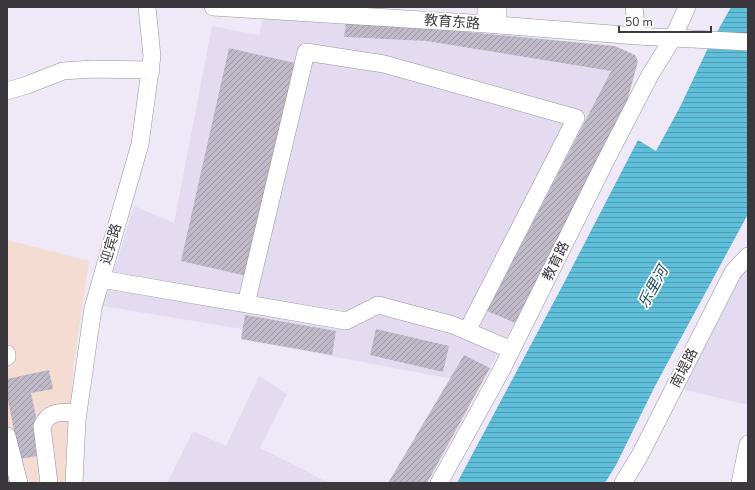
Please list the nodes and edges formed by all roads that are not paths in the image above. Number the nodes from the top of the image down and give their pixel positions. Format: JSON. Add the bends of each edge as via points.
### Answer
{"nodes":[{"id":1,"x":147,"y":7,"type":"edge"},
{"id":2,"x":213,"y":7,"type":"edge"},
{"id":3,"x":498,"y":7,"type":"edge"},
{"id":4,"x":634,"y":7,"type":"edge"},
{"id":5,"x":687,"y":7,"type":"edge"},
{"id":6,"x":490,"y":18,"type":"edge"},
{"id":7,"x":637,"y":36,"type":"junction"},
{"id":8,"x":673,"y":38,"type":"junction"},
{"id":9,"x":748,"y":42,"type":"edge"},
{"id":10,"x":151,"y":70,"type":"junction"},
{"id":11,"x":7,"y":91,"type":"edge"},
{"id":12,"x":748,"y":256,"type":"edge"},
{"id":13,"x":101,"y":279,"type":"junction"},
{"id":14,"x":246,"y":304,"type":"junction"},
{"id":15,"x":467,"y":331,"type":"junction"},
{"id":16,"x":512,"y":350,"type":"junction"},
{"id":17,"x":78,"y":412,"type":"junction"},
{"id":18,"x":7,"y":436,"type":"edge"},
{"id":19,"x":748,"y":444,"type":"edge"},
{"id":20,"x":19,"y":483,"type":"edge"},
{"id":21,"x":49,"y":483,"type":"edge"},
{"id":22,"x":74,"y":483,"type":"edge"},
{"id":23,"x":439,"y":483,"type":"edge"},
{"id":24,"x":623,"y":483,"type":"edge"},
{"id":25,"x":740,"y":483,"type":"edge"}],
"edges":[{"from":1,"to":10,"type":"street","name":"迎宾路"},
{"from":2,"to":6,"type":"street","name":"教育东路"},
{"from":3,"to":6,"type":"street"},
{"from":4,"to":7,"type":"street"},
{"from":5,"to":8,"type":"street","name":"教育路"},
{"from":6,"to":7,"type":"street","name":"教育东路"},
{"from":7,"to":8,"type":"street","name":"教育东路"},
{"from":8,"to":9,"type":"street","name":"教育东路"},
{"from":8,"to":16,"type":"street","name":"教育路","via":[[646,82]]},
{"from":10,"to":11,"type":"street","via":[[64,71]]},
{"from":10,"to":13,"type":"street","name":"迎宾路","via":[[140,144]]},
{"from":12,"to":24,"type":"street","name":"南堤路","via":[[733,272],[640,455]]},
{"from":13,"to":14,"type":"street"},
{"from":13,"to":17,"type":"street","name":"迎宾路","via":[[93,308]]},
{"from":14,"to":15,"type":"street","via":[[346,321],[378,305]]},
{"from":14,"to":15,"type":"street","via":[[306,52],[384,64],[576,118]]},
{"from":15,"to":16,"type":"street"},
{"from":16,"to":23,"type":"street","name":"教育路"},
{"from":17,"to":21,"type":"street","via":[[54,413],[45,419],[42,426]]},
{"from":17,"to":22,"type":"street","name":"迎宾路"},
{"from":18,"to":20,"type":"street"},
{"from":19,"to":25,"type":"street"}]}
